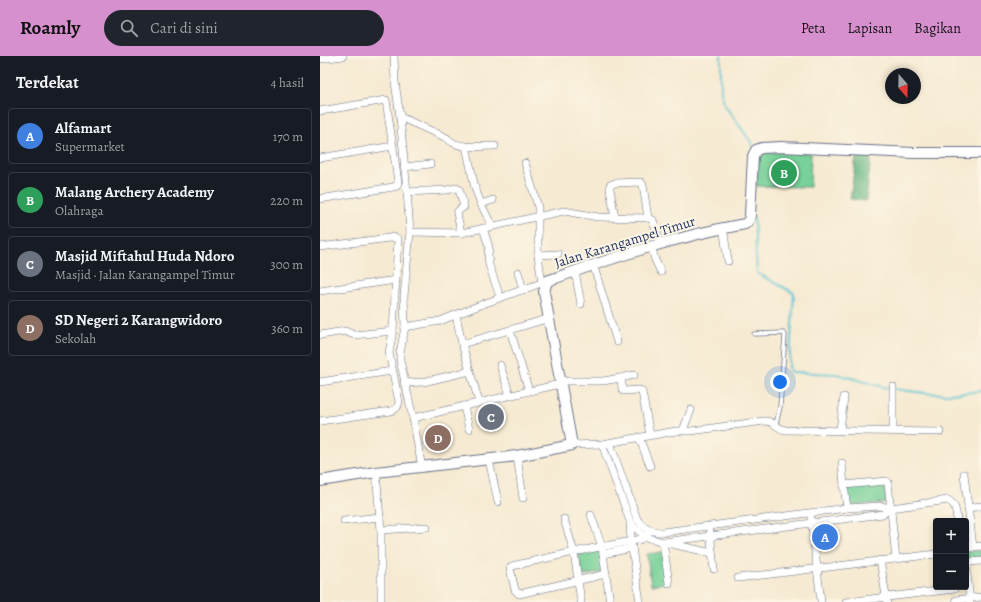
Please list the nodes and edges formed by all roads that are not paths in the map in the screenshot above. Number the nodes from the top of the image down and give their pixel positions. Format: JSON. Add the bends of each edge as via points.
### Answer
{"nodes":[{"id":1,"x":342,"y":56,"type":"edge"},
{"id":2,"x":394,"y":56,"type":"edge"},
{"id":3,"x":320,"y":59,"type":"edge"},
{"id":4,"x":320,"y":111,"type":"edge"},
{"id":5,"x":400,"y":117,"type":"junction"},
{"id":6,"x":393,"y":146,"type":"junction"},
{"id":7,"x":466,"y":146,"type":"junction"},
{"id":8,"x":495,"y":146,"type":"dead end"},
{"id":9,"x":981,"y":154,"type":"edge"},
{"id":10,"x":320,"y":158,"type":"edge"},
{"id":11,"x":525,"y":163,"type":"dead end"},
{"id":12,"x":430,"y":164,"type":"dead end"},
{"id":13,"x":404,"y":167,"type":"junction"},
{"id":14,"x":407,"y":192,"type":"junction"},
{"id":15,"x":320,"y":198,"type":"edge"},
{"id":16,"x":493,"y":200,"type":"dead end"},
{"id":17,"x":481,"y":204,"type":"junction"},
{"id":18,"x":538,"y":218,"type":"junction"},
{"id":19,"x":615,"y":218,"type":"junction"},
{"id":20,"x":648,"y":218,"type":"junction"},
{"id":21,"x":492,"y":226,"type":"junction"},
{"id":22,"x":483,"y":228,"type":"junction"},
{"id":23,"x":723,"y":228,"type":"junction"},
{"id":24,"x":410,"y":232,"type":"junction"},
{"id":25,"x":461,"y":233,"type":"junction"},
{"id":26,"x":655,"y":244,"type":"junction"},
{"id":27,"x":320,"y":247,"type":"edge"},
{"id":28,"x":558,"y":254,"type":"dead end"},
{"id":29,"x":538,"y":255,"type":"junction"},
{"id":30,"x":728,"y":261,"type":"dead end"},
{"id":31,"x":593,"y":264,"type":"junction"},
{"id":32,"x":574,"y":271,"type":"junction"},
{"id":33,"x":518,"y":272,"type":"dead end"},
{"id":34,"x":661,"y":272,"type":"dead end"},
{"id":35,"x":396,"y":280,"type":"junction"},
{"id":36,"x":544,"y":282,"type":"junction"},
{"id":37,"x":523,"y":290,"type":"junction"},
{"id":38,"x":320,"y":291,"type":"edge"},
{"id":39,"x":500,"y":298,"type":"junction"},
{"id":40,"x":581,"y":304,"type":"dead end"},
{"id":41,"x":456,"y":314,"type":"junction"},
{"id":42,"x":550,"y":318,"type":"junction"},
{"id":43,"x":405,"y":327,"type":"junction"},
{"id":44,"x":510,"y":330,"type":"junction"},
{"id":45,"x":393,"y":331,"type":"junction"},
{"id":46,"x":754,"y":334,"type":"dead end"},
{"id":47,"x":320,"y":335,"type":"edge"},
{"id":48,"x":616,"y":342,"type":"dead end"},
{"id":49,"x":462,"y":344,"type":"junction"},
{"id":50,"x":500,"y":365,"type":"dead end"},
{"id":51,"x":392,"y":371,"type":"junction"},
{"id":52,"x":470,"y":371,"type":"junction"},
{"id":53,"x":634,"y":375,"type":"dead end"},
{"id":54,"x":621,"y":378,"type":"junction"},
{"id":55,"x":320,"y":382,"type":"edge"},
{"id":56,"x":560,"y":382,"type":"junction"},
{"id":57,"x":404,"y":383,"type":"junction"},
{"id":58,"x":893,"y":389,"type":"dead end"},
{"id":59,"x":529,"y":391,"type":"junction"},
{"id":60,"x":510,"y":395,"type":"junction"},
{"id":61,"x":844,"y":396,"type":"dead end"},
{"id":62,"x":479,"y":402,"type":"junction"},
{"id":63,"x":464,"y":406,"type":"junction"},
{"id":64,"x":691,"y":410,"type":"dead end"},
{"id":65,"x":413,"y":418,"type":"junction"},
{"id":66,"x":320,"y":421,"type":"edge"},
{"id":67,"x":776,"y":424,"type":"junction"},
{"id":68,"x":469,"y":429,"type":"dead end"},
{"id":69,"x":683,"y":430,"type":"junction"},
{"id":70,"x":840,"y":430,"type":"junction"},
{"id":71,"x":893,"y":431,"type":"junction"},
{"id":72,"x":940,"y":432,"type":"dead end"},
{"id":73,"x":650,"y":435,"type":"junction"},
{"id":74,"x":640,"y":437,"type":"junction"},
{"id":75,"x":606,"y":444,"type":"junction"},
{"id":76,"x":572,"y":445,"type":"junction"},
{"id":77,"x":517,"y":456,"type":"junction"},
{"id":78,"x":489,"y":460,"type":"junction"},
{"id":79,"x":842,"y":463,"type":"dead end"},
{"id":80,"x":650,"y":466,"type":"dead end"},
{"id":81,"x":422,"y":468,"type":"junction"},
{"id":82,"x":376,"y":472,"type":"junction"},
{"id":83,"x":964,"y":474,"type":"dead end"},
{"id":84,"x":320,"y":481,"type":"edge"},
{"id":85,"x":844,"y":485,"type":"junction"},
{"id":86,"x":523,"y":498,"type":"dead end"},
{"id":87,"x":498,"y":502,"type":"dead end"},
{"id":88,"x":981,"y":506,"type":"edge"},
{"id":89,"x":847,"y":508,"type":"junction"},
{"id":90,"x":891,"y":508,"type":"junction"},
{"id":91,"x":968,"y":508,"type":"junction"},
{"id":92,"x":810,"y":512,"type":"junction"},
{"id":93,"x":591,"y":515,"type":"dead end"},
{"id":94,"x":380,"y":517,"type":"junction"},
{"id":95,"x":957,"y":518,"type":"edge"},
{"id":96,"x":968,"y":518,"type":"edge"},
{"id":97,"x":564,"y":519,"type":"dead end"},
{"id":98,"x":344,"y":521,"type":"dead end"},
{"id":99,"x":630,"y":521,"type":"junction"},
{"id":100,"x":812,"y":522,"type":"junction"},
{"id":101,"x":709,"y":525,"type":"junction"},
{"id":102,"x":427,"y":527,"type":"dead end"},
{"id":103,"x":381,"y":530,"type":"junction"},
{"id":104,"x":648,"y":534,"type":"junction"},
{"id":105,"x":710,"y":535,"type":"junction"},
{"id":106,"x":663,"y":542,"type":"junction"},
{"id":107,"x":632,"y":545,"type":"junction"},
{"id":108,"x":981,"y":546,"type":"edge"},
{"id":109,"x":969,"y":548,"type":"edge"},
{"id":110,"x":603,"y":551,"type":"junction"},
{"id":111,"x":574,"y":552,"type":"junction"},
{"id":112,"x":712,"y":553,"type":"junction"},
{"id":113,"x":933,"y":554,"type":"edge"},
{"id":114,"x":896,"y":559,"type":"junction"},
{"id":115,"x":880,"y":560,"type":"junction"},
{"id":116,"x":981,"y":561,"type":"edge"},
{"id":117,"x":818,"y":567,"type":"junction"},
{"id":118,"x":714,"y":569,"type":"dead end"},
{"id":119,"x":606,"y":574,"type":"junction"},
{"id":120,"x":738,"y":578,"type":"dead end"},
{"id":121,"x":578,"y":580,"type":"junction"},
{"id":122,"x":670,"y":583,"type":"dead end"},
{"id":123,"x":943,"y":590,"type":"edge"},
{"id":124,"x":954,"y":590,"type":"edge"},
{"id":125,"x":981,"y":597,"type":"edge"},
{"id":126,"x":895,"y":599,"type":"edge"},
{"id":127,"x":887,"y":600,"type":"edge"},
{"id":128,"x":970,"y":600,"type":"edge"},
{"id":129,"x":956,"y":601,"type":"edge"},
{"id":130,"x":381,"y":602,"type":"edge"},
{"id":131,"x":581,"y":602,"type":"edge"},
{"id":132,"x":610,"y":602,"type":"edge"},
{"id":133,"x":640,"y":602,"type":"edge"},
{"id":134,"x":823,"y":602,"type":"edge"},
{"id":135,"x":846,"y":602,"type":"edge"}],
"edges":[{"from":1,"to":3,"type":"street"},
{"from":2,"to":5,"type":"street"},
{"from":4,"to":6,"type":"street","via":[[387,97]]},
{"from":5,"to":7,"type":"street","via":[[447,138],[450,142]]},
{"from":5,"to":13,"type":"street"},
{"from":6,"to":10,"type":"street"},
{"from":6,"to":15,"type":"street","via":[[397,186]]},
{"from":7,"to":8,"type":"street"},
{"from":7,"to":17,"type":"street"},
{"from":9,"to":23,"type":"street","name":"Jalan Karangampel Timur","via":[[762,148],[756,150],[753,156],[749,220],[745,224]]},
{"from":11,"to":18,"type":"street","via":[[538,207]]},
{"from":12,"to":13,"type":"street"},
{"from":13,"to":14,"type":"street"},
{"from":14,"to":24,"type":"street"},
{"from":14,"to":25,"type":"street","via":[[459,189],[464,204],[457,213]]},
{"from":16,"to":17,"type":"street"},
{"from":17,"to":21,"type":"street"},
{"from":18,"to":19,"type":"street","via":[[564,211]]},
{"from":18,"to":21,"type":"street"},
{"from":18,"to":29,"type":"street"},
{"from":19,"to":20,"type":"street"},
{"from":19,"to":20,"type":"street","via":[[610,185],[641,182],[644,185]]},
{"from":20,"to":26,"type":"street","via":[[654,221]]},
{"from":21,"to":22,"type":"street"},
{"from":22,"to":25,"type":"street"},
{"from":22,"to":39,"type":"street","via":[[489,247],[489,265]]},
{"from":23,"to":26,"type":"street","name":"Jalan Karangampel Timur"},
{"from":23,"to":30,"type":"street"},
{"from":24,"to":25,"type":"street"},
{"from":24,"to":43,"type":"street","via":[[404,296]]},
{"from":26,"to":31,"type":"street","name":"Jalan Karangampel Timur"},
{"from":26,"to":34,"type":"street","via":[[655,260]]},
{"from":27,"to":35,"type":"street","via":[[394,237],[398,239]]},
{"from":28,"to":29,"type":"street"},
{"from":29,"to":36,"type":"street"},
{"from":31,"to":32,"type":"street","name":"Jalan Karangampel Timur"},
{"from":31,"to":48,"type":"street"},
{"from":32,"to":36,"type":"street","name":"Jalan Karangampel Timur"},
{"from":32,"to":40,"type":"street"},
{"from":33,"to":37,"type":"street"},
{"from":35,"to":38,"type":"street"},
{"from":35,"to":45,"type":"street"},
{"from":36,"to":37,"type":"street"},
{"from":36,"to":42,"type":"street","name":"Jalan Karangampel Timur"},
{"from":37,"to":39,"type":"street"},
{"from":39,"to":41,"type":"street"},
{"from":41,"to":43,"type":"street","via":[[434,322]]},
{"from":41,"to":49,"type":"street"},
{"from":42,"to":44,"type":"street"},
{"from":42,"to":56,"type":"street","name":"Jalan Karangampel Timur"},
{"from":43,"to":57,"type":"street","via":[[400,354]]},
{"from":44,"to":49,"type":"street"},
{"from":44,"to":59,"type":"street"},
{"from":45,"to":47,"type":"street","via":[[354,335],[345,331]]},
{"from":45,"to":51,"type":"street","via":[[390,353]]},
{"from":46,"to":67,"type":"lane","via":[[783,333],[785,336],[780,407]]},
{"from":49,"to":52,"type":"street"},
{"from":50,"to":60,"type":"street"},
{"from":51,"to":55,"type":"street"},
{"from":51,"to":66,"type":"street","via":[[399,402],[396,410]]},
{"from":52,"to":57,"type":"street","via":[[423,382]]},
{"from":52,"to":62,"type":"street"},
{"from":53,"to":54,"type":"street"},
{"from":54,"to":56,"type":"street"},
{"from":54,"to":73,"type":"street","via":[[623,391],[642,392]]},
{"from":56,"to":59,"type":"street"},
{"from":56,"to":76,"type":"street","name":"Jalan Karangampel Timur"},
{"from":57,"to":65,"type":"street"},
{"from":58,"to":71,"type":"street"},
{"from":59,"to":60,"type":"street"},
{"from":60,"to":62,"type":"street"},
{"from":61,"to":70,"type":"street"},
{"from":62,"to":63,"type":"street"},
{"from":63,"to":65,"type":"street"},
{"from":63,"to":68,"type":"street"},
{"from":64,"to":69,"type":"street"},
{"from":65,"to":81,"type":"street"},
{"from":67,"to":69,"type":"street","via":[[771,421],[757,421]]},
{"from":67,"to":70,"type":"street","via":[[784,430]]},
{"from":69,"to":73,"type":"street"},
{"from":70,"to":71,"type":"street"},
{"from":71,"to":72,"type":"street"},
{"from":73,"to":74,"type":"street"},
{"from":74,"to":75,"type":"street"},
{"from":74,"to":80,"type":"street"},
{"from":75,"to":76,"type":"street"},
{"from":75,"to":99,"type":"street"},
{"from":75,"to":104,"type":"street","via":[[637,519]]},
{"from":76,"to":77,"type":"street"},
{"from":77,"to":78,"type":"street"},
{"from":77,"to":86,"type":"street"},
{"from":78,"to":81,"type":"street"},
{"from":78,"to":87,"type":"street"},
{"from":79,"to":85,"type":"street"},
{"from":81,"to":82,"type":"street"},
{"from":82,"to":84,"type":"street"},
{"from":82,"to":94,"type":"street"},
{"from":83,"to":91,"type":"street"},
{"from":85,"to":89,"type":"street"},
{"from":85,"to":90,"type":"street","via":[[886,481]]},
{"from":88,"to":91,"type":"street"},
{"from":89,"to":90,"type":"street"},
{"from":89,"to":92,"type":"street"},
{"from":90,"to":95,"type":"street","via":[[948,500],[955,507]]},
{"from":90,"to":100,"type":"street","via":[[884,514]]},
{"from":90,"to":114,"type":"street"},
{"from":91,"to":96,"type":"street"},
{"from":92,"to":100,"type":"street"},
{"from":92,"to":101,"type":"street"},
{"from":93,"to":110,"type":"street"},
{"from":94,"to":98,"type":"street"},
{"from":94,"to":103,"type":"street"},
{"from":97,"to":111,"type":"street"},
{"from":99,"to":104,"type":"street","via":[[638,532]]},
{"from":99,"to":107,"type":"street"},
{"from":100,"to":105,"type":"street"},
{"from":100,"to":117,"type":"street"},
{"from":101,"to":104,"type":"street"},
{"from":101,"to":105,"type":"street"},
{"from":102,"to":103,"type":"street"},
{"from":103,"to":130,"type":"street"},
{"from":104,"to":106,"type":"street"},
{"from":104,"to":107,"type":"street"},
{"from":105,"to":106,"type":"street"},
{"from":105,"to":112,"type":"street"},
{"from":106,"to":112,"type":"street"},
{"from":106,"to":122,"type":"street"},
{"from":107,"to":110,"type":"street"},
{"from":107,"to":133,"type":"street"},
{"from":108,"to":109,"type":"street"},
{"from":110,"to":111,"type":"street"},
{"from":110,"to":119,"type":"street"},
{"from":111,"to":121,"type":"street"},
{"from":111,"to":121,"type":"street","via":[[512,566],[510,570],[515,590],[520,594]]},
{"from":112,"to":118,"type":"street"},
{"from":113,"to":114,"type":"street"},
{"from":114,"to":115,"type":"street"},
{"from":115,"to":117,"type":"street"},
{"from":115,"to":127,"type":"street"},
{"from":116,"to":128,"type":"street","via":[[969,562],[966,566]]},
{"from":117,"to":120,"type":"street"},
{"from":117,"to":134,"type":"street"},
{"from":119,"to":121,"type":"street"},
{"from":119,"to":132,"type":"street"},
{"from":121,"to":131,"type":"street"},
{"from":123,"to":126,"type":"street"},
{"from":124,"to":129,"type":"street"},
{"from":125,"to":128,"type":"street"},
{"from":126,"to":127,"type":"street"},
{"from":127,"to":135,"type":"street"},
{"from":128,"to":129,"type":"street"}]}
